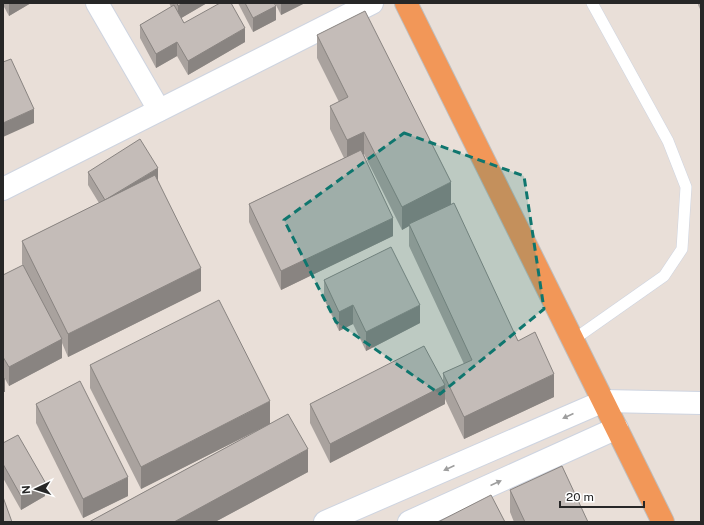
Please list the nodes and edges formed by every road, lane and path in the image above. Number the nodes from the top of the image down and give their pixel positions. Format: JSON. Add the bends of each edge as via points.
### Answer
{"nodes":[{"id":1,"x":96,"y":3,"type":"edge"},
{"id":2,"x":372,"y":3,"type":"edge"},
{"id":3,"x":406,"y":3,"type":"edge"},
{"id":4,"x":592,"y":3,"type":"edge"},
{"id":5,"x":159,"y":110,"type":"junction"},
{"id":6,"x":3,"y":189,"type":"edge"},
{"id":7,"x":573,"y":340,"type":"junction"},
{"id":8,"x":604,"y":400,"type":"junction"},
{"id":9,"x":701,"y":403,"type":"edge"},
{"id":10,"x":616,"y":428,"type":"junction"},
{"id":11,"x":325,"y":522,"type":"edge"},
{"id":12,"x":410,"y":522,"type":"edge"},
{"id":13,"x":663,"y":522,"type":"edge"}],
"edges":[{"from":1,"to":5,"type":"street"},
{"from":2,"to":5,"type":"street"},
{"from":3,"to":7,"type":"highway"},
{"from":4,"to":7,"type":"lane","via":[[668,141],[686,187],[682,249],[664,276]]},
{"from":5,"to":6,"type":"street"},
{"from":7,"to":8,"type":"highway"},
{"from":8,"to":9,"type":"street"},
{"from":8,"to":10,"type":"highway"},
{"from":8,"to":11,"type":"street","one_way":true},
{"from":12,"to":10,"type":"street","one_way":true},
{"from":10,"to":13,"type":"highway"}]}
